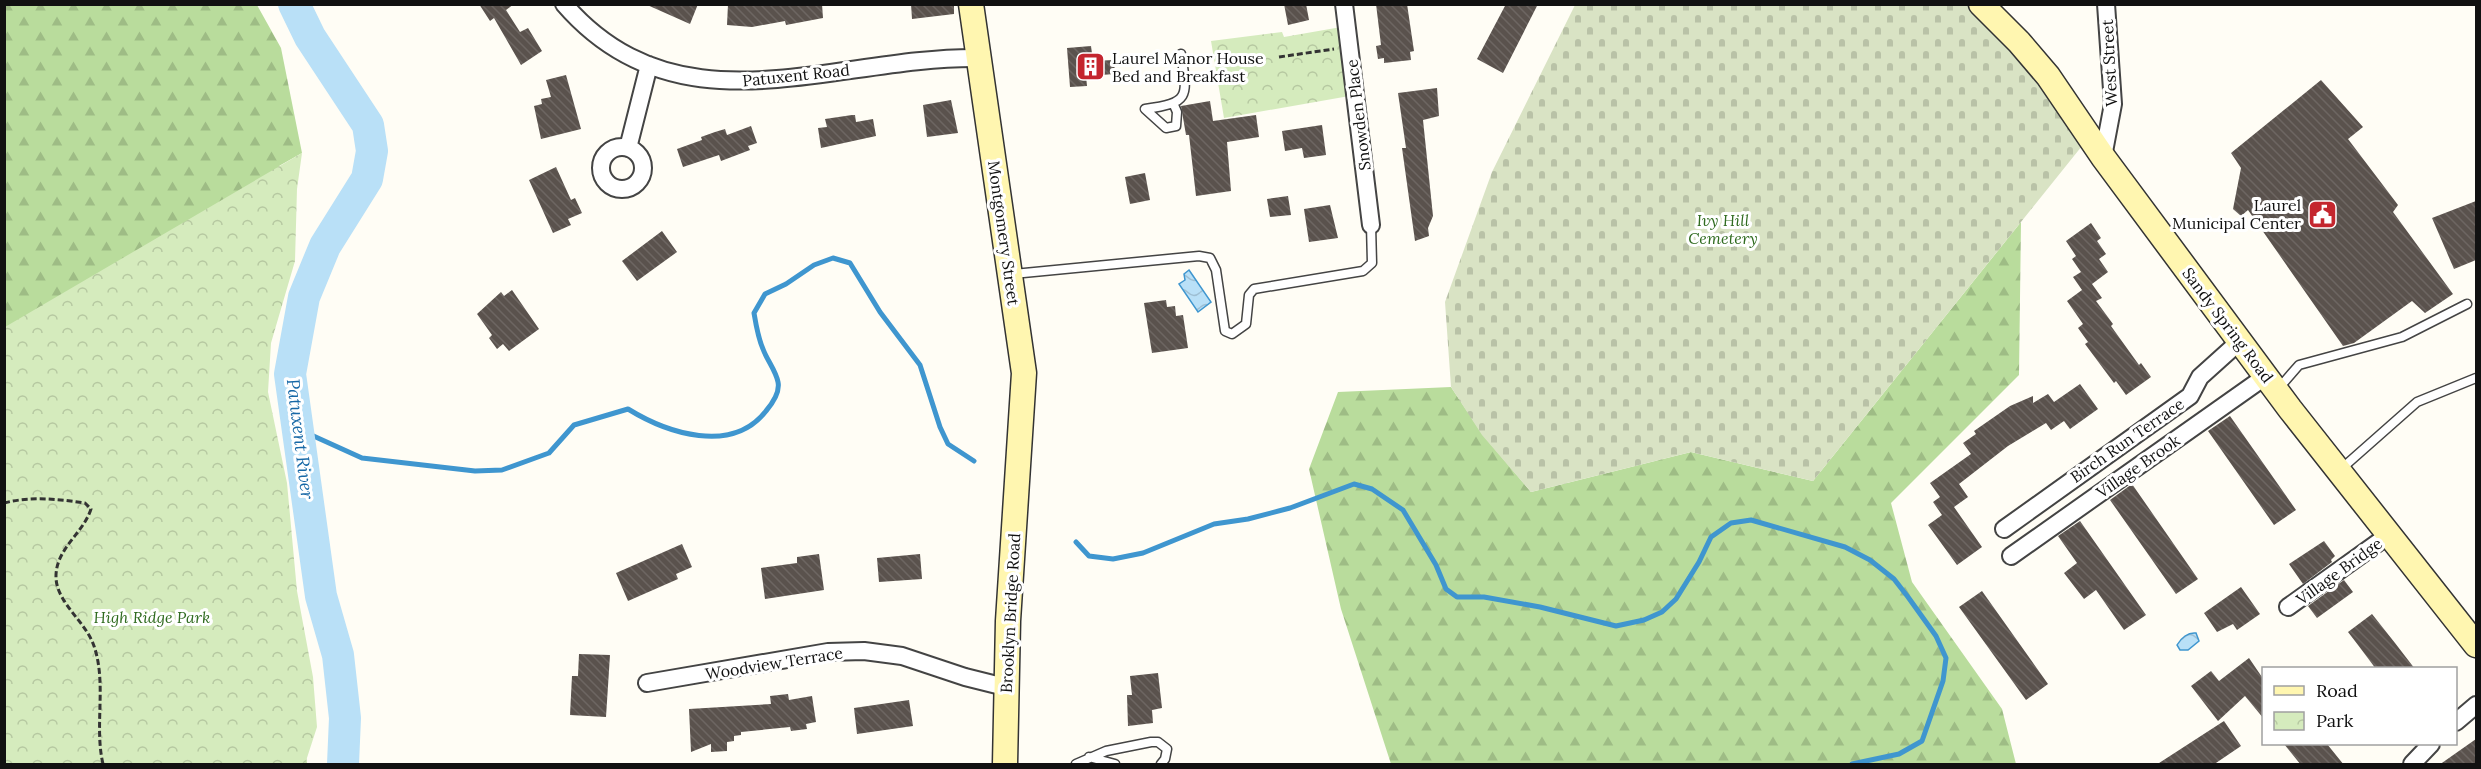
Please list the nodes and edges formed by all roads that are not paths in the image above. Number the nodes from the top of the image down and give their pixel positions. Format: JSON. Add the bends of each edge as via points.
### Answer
{"nodes":[{"id":1,"x":564,"y":4,"type":"edge"},
{"id":2,"x":971,"y":4,"type":"edge"},
{"id":3,"x":1344,"y":4,"type":"edge"},
{"id":4,"x":1982,"y":4,"type":"edge"},
{"id":5,"x":2106,"y":4,"type":"edge"},
{"id":6,"x":1181,"y":54,"type":"dead end"},
{"id":7,"x":979,"y":58,"type":"junction"},
{"id":8,"x":649,"y":65,"type":"junction"},
{"id":9,"x":1174,"y":105,"type":"dead end"},
{"id":10,"x":628,"y":148,"type":"dead end"},
{"id":11,"x":2103,"y":157,"type":"junction"},
{"id":12,"x":1371,"y":225,"type":"joint"},
{"id":13,"x":1010,"y":274,"type":"junction"},
{"id":14,"x":2467,"y":304,"type":"dead end"},
{"id":15,"x":2240,"y":341,"type":"junction"},
{"id":16,"x":2476,"y":378,"type":"edge"},
{"id":17,"x":2271,"y":383,"type":"junction"},
{"id":18,"x":1020,"y":463,"type":"joint"},
{"id":19,"x":2340,"y":470,"type":"junction"},
{"id":20,"x":2004,"y":529,"type":"dead end"},
{"id":21,"x":2390,"y":534,"type":"junction"},
{"id":22,"x":2011,"y":556,"type":"dead end"},
{"id":23,"x":2288,"y":607,"type":"dead end"},
{"id":24,"x":2476,"y":645,"type":"edge"},
{"id":25,"x":647,"y":684,"type":"dead end"},
{"id":26,"x":1005,"y":687,"type":"junction"},
{"id":27,"x":2476,"y":705,"type":"edge"},
{"id":28,"x":2457,"y":721,"type":"edge"},
{"id":29,"x":2430,"y":745,"type":"edge"},
{"id":30,"x":1089,"y":757,"type":"junction"},
{"id":31,"x":1005,"y":765,"type":"edge"},
{"id":32,"x":1076,"y":765,"type":"edge"},
{"id":33,"x":1115,"y":765,"type":"edge"},
{"id":34,"x":1161,"y":765,"type":"edge"},
{"id":35,"x":2412,"y":765,"type":"edge"}],
"edges":[{"from":1,"to":8,"type":"street","name":"Patuxent Road","via":[[608,45]]},
{"from":2,"to":7,"type":"street","name":"Montgomery Street"},
{"from":3,"to":12,"type":"street","name":"Snowden Place"},
{"from":4,"to":11,"type":"street","name":"Sandy Spring Road","via":[[2048,76]]},
{"from":5,"to":11,"type":"street","name":"West Street","via":[[2113,104]]},
{"from":6,"to":9,"type":"lane","via":[[1186,81],[1181,98]]},
{"from":7,"to":8,"type":"street","name":"Patuxent Road","via":[[918,59],[746,82],[684,76]]},
{"from":7,"to":13,"type":"street","name":"Montgomery Street"},
{"from":8,"to":10,"type":"street"},
{"from":11,"to":15,"type":"street","name":"Sandy Spring Road"},
{"from":12,"to":13,"type":"lane","via":[[1372,263],[1363,271],[1254,289],[1249,295],[1246,324],[1232,334],[1226,331],[1216,270],[1210,258]]},
{"from":13,"to":18,"type":"street","name":"Montgomery Street","via":[[1024,373]]},
{"from":14,"to":17,"type":"lane","via":[[2402,337],[2299,365]]},
{"from":15,"to":17,"type":"street","name":"Sandy Spring Road"},
{"from":15,"to":20,"type":"street","name":"Birch Run Terrace","via":[[2200,377],[2190,396]]},
{"from":16,"to":19,"type":"lane","via":[[2417,402]]},
{"from":17,"to":19,"type":"street","name":"Sandy Spring Road"},
{"from":17,"to":22,"type":"street","name":"Village Brook"},
{"from":18,"to":26,"type":"street","name":"Brooklyn Bridge Road"},
{"from":19,"to":21,"type":"street","name":"Sandy Spring Road"},
{"from":21,"to":23,"type":"street","name":"Village Bridge"},
{"from":21,"to":24,"type":"street","name":"Sandy Spring Road"},
{"from":25,"to":26,"type":"street","name":"Woodview Terrace","via":[[828,652],[864,651],[902,656]]},
{"from":26,"to":31,"type":"street","name":"Brooklyn Bridge Road"},
{"from":27,"to":28,"type":"street"},
{"from":29,"to":35,"type":"street"},
{"from":30,"to":32,"type":"lane"},
{"from":30,"to":33,"type":"lane"},
{"from":30,"to":34,"type":"lane","via":[[1158,742],[1167,749]]}]}
